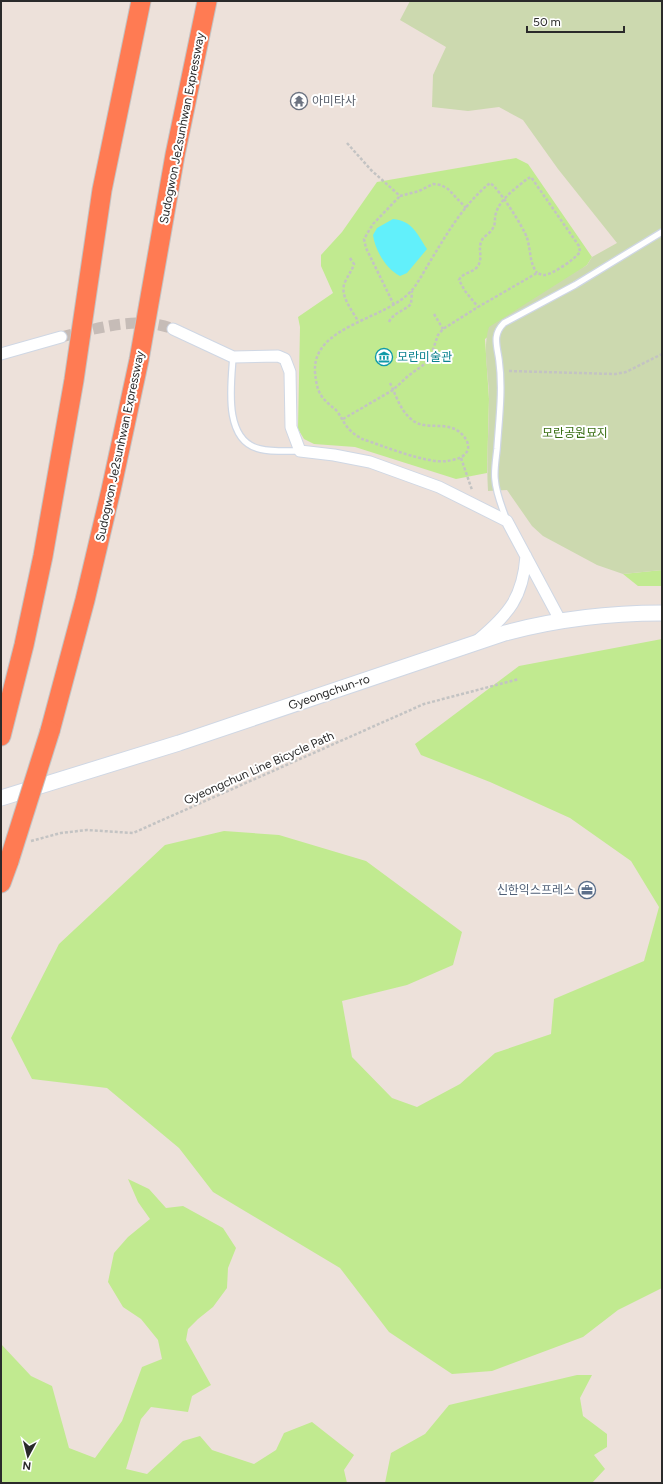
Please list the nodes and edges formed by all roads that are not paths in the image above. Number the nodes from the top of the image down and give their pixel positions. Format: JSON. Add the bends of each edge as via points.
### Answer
{"nodes":[{"id":1,"x":141,"y":1,"type":"edge"},
{"id":2,"x":207,"y":1,"type":"edge"},
{"id":3,"x":662,"y":232,"type":"edge"},
{"id":4,"x":173,"y":329,"type":"tunnel mouth"},
{"id":5,"x":61,"y":337,"type":"tunnel mouth"},
{"id":6,"x":1,"y":354,"type":"edge"},
{"id":7,"x":233,"y":357,"type":"junction"},
{"id":8,"x":300,"y":451,"type":"junction"},
{"id":9,"x":507,"y":521,"type":"junction"},
{"id":10,"x":526,"y":556,"type":"junction"},
{"id":11,"x":662,"y":613,"type":"edge"},
{"id":12,"x":560,"y":620,"type":"junction"},
{"id":13,"x":474,"y":643,"type":"junction"},
{"id":14,"x":1,"y":736,"type":"edge"},
{"id":15,"x":1,"y":798,"type":"edge"},
{"id":16,"x":1,"y":883,"type":"edge"}],
"edges":[{"from":1,"to":14,"type":"highway","via":[[102,190],[74,380],[43,556]]},
{"from":2,"to":16,"type":"highway","name":"Sudogwon Je2sunhwan Expressway","bridge":true,"via":[[175,155],[139,360],[113,482],[50,731]]},
{"from":3,"to":9,"type":"lane","via":[[575,285],[504,323],[495,335],[500,371],[495,477],[499,501]]},
{"from":4,"to":7,"type":"street"},
{"from":5,"to":6,"type":"street"},
{"from":7,"to":8,"type":"lane","via":[[231,404],[239,435],[261,450]]},
{"from":7,"to":8,"type":"street","via":[[278,356],[285,359],[290,372],[291,427]]},
{"from":8,"to":9,"type":"street","via":[[370,462],[420,479]]},
{"from":9,"to":10,"type":"street"},
{"from":10,"to":12,"type":"street"},
{"from":10,"to":13,"type":"street","via":[[523,580],[513,604],[492,628]]},
{"from":11,"to":12,"type":"street","name":"Gyeongchun-ro","via":[[626,613]]},
{"from":12,"to":13,"type":"street","name":"Gyeongchun-ro"},
{"from":13,"to":15,"type":"street","name":"Gyeongchun-ro","via":[[179,743]]}]}
